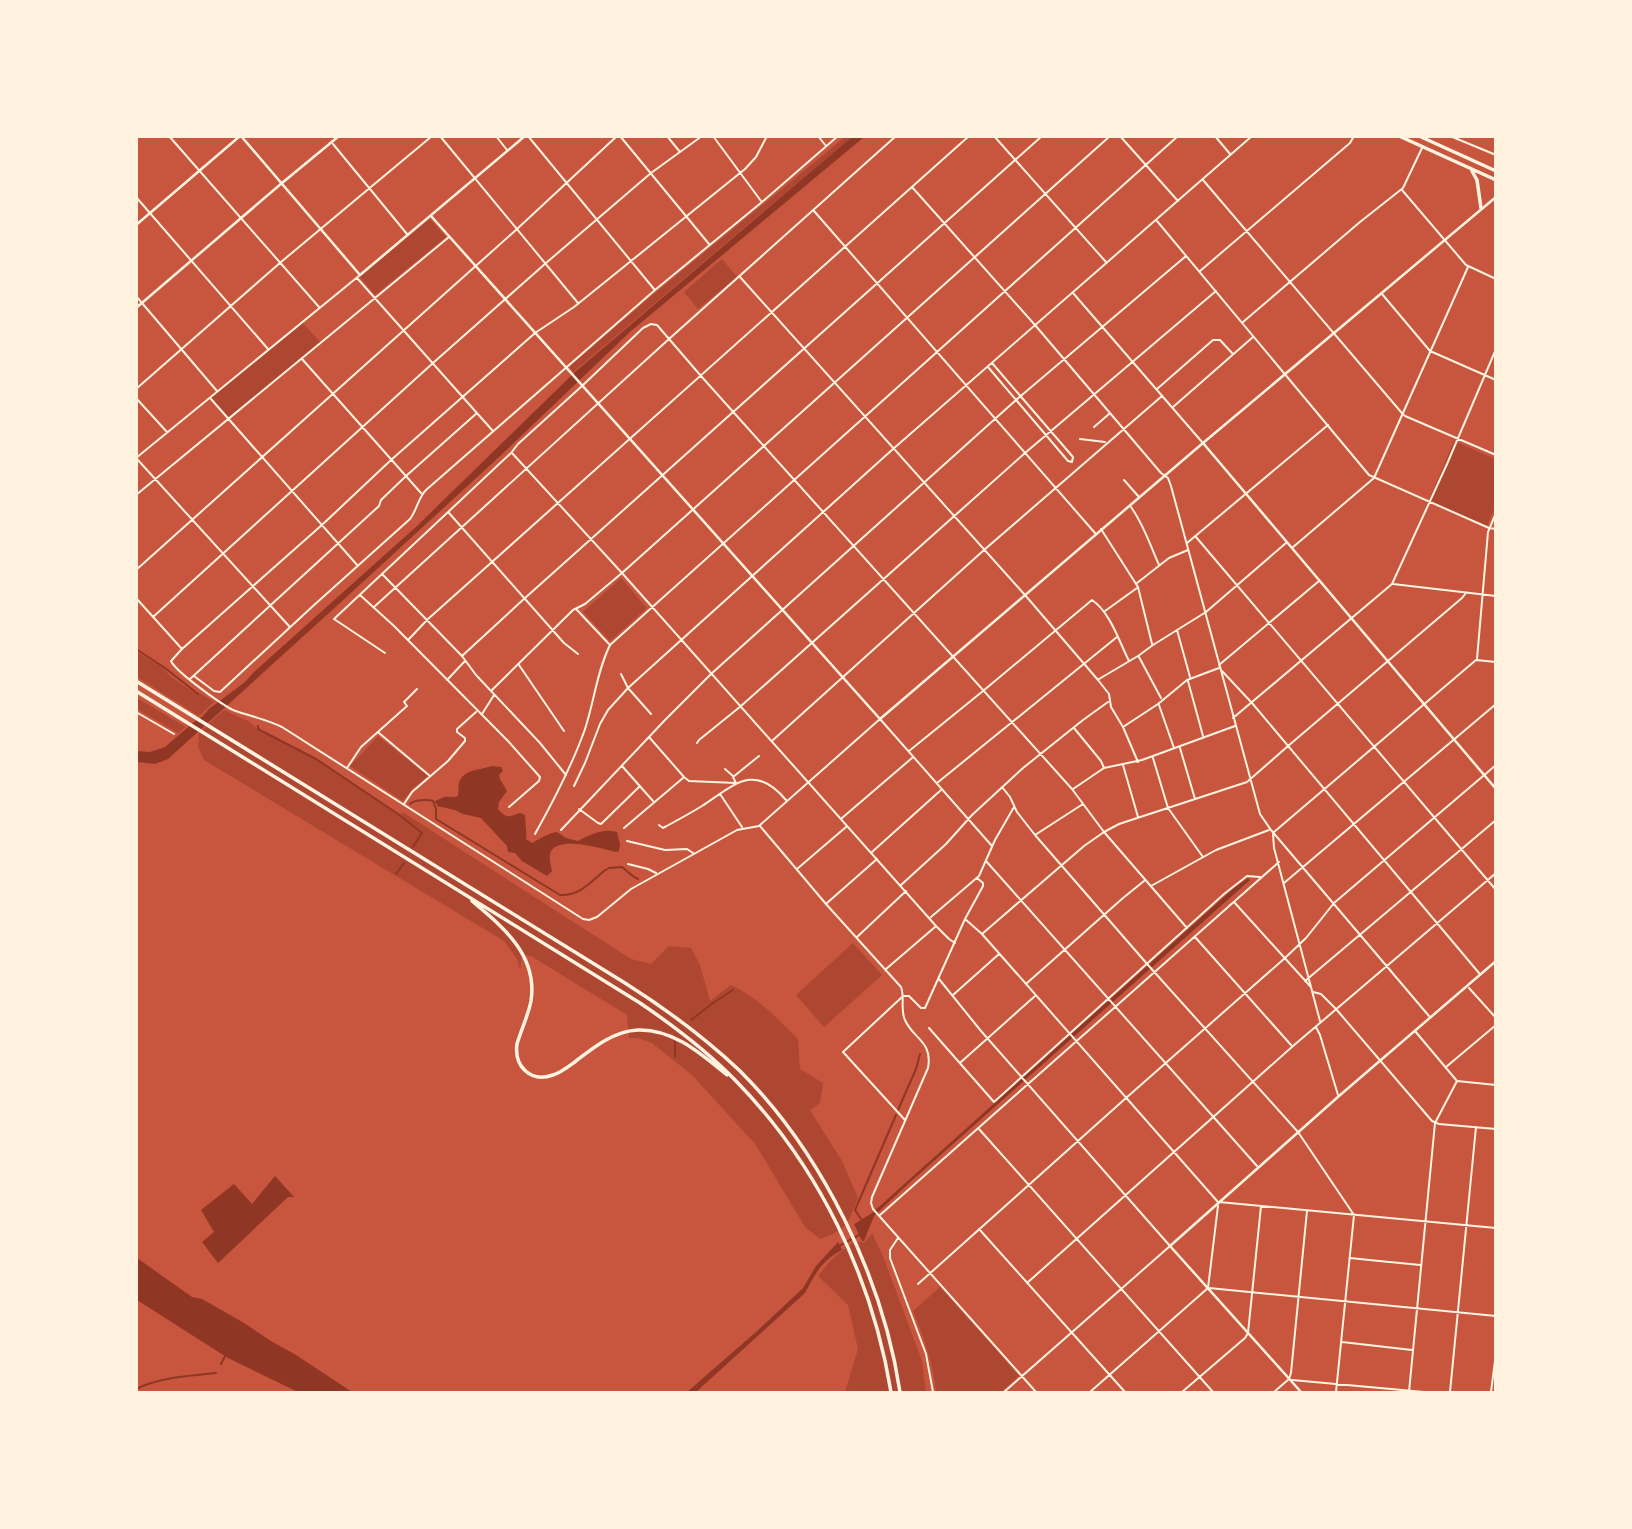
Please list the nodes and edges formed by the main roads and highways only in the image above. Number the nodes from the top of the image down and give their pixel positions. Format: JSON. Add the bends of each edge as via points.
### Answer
{"nodes":[{"id":1,"x":1399,"y":136,"type":"edge"},
{"id":2,"x":1419,"y":136,"type":"edge"},
{"id":3,"x":1429,"y":139,"type":"edge"},
{"id":4,"x":1471,"y":169,"type":"junction"},
{"id":5,"x":1496,"y":171,"type":"edge"},
{"id":6,"x":1496,"y":180,"type":"edge"},
{"id":7,"x":1481,"y":208,"type":"road end"},
{"id":8,"x":136,"y":681,"type":"edge"},
{"id":9,"x":136,"y":691,"type":"edge"},
{"id":10,"x":462,"y":892,"type":"junction"},
{"id":11,"x":744,"y":1090,"type":"junction"},
{"id":12,"x":891,"y":1392,"type":"edge"},
{"id":13,"x":900,"y":1392,"type":"edge"}],
"edges":[{"from":1,"to":4,"type":"main road"},
{"from":2,"to":3,"type":"main road"},
{"from":3,"to":5,"type":"main road"},
{"from":4,"to":6,"type":"main road"},
{"from":4,"to":7,"type":"main road"},
{"from":8,"to":13,"type":"main road","via":[[625,983],[678,1018],[739,1071],[788,1128],[837,1205],[881,1307]]},
{"from":9,"to":10,"type":"main road"},
{"from":10,"to":11,"type":"main road","via":[[668,1023]]},
{"from":10,"to":11,"type":"main road","via":[[509,933],[526,965],[531,1001],[516,1051],[524,1070],[537,1076],[553,1075],[614,1036],[649,1030],[680,1040]]},
{"from":11,"to":12,"type":"main road","via":[[796,1154],[840,1230],[872,1311]]}]}
